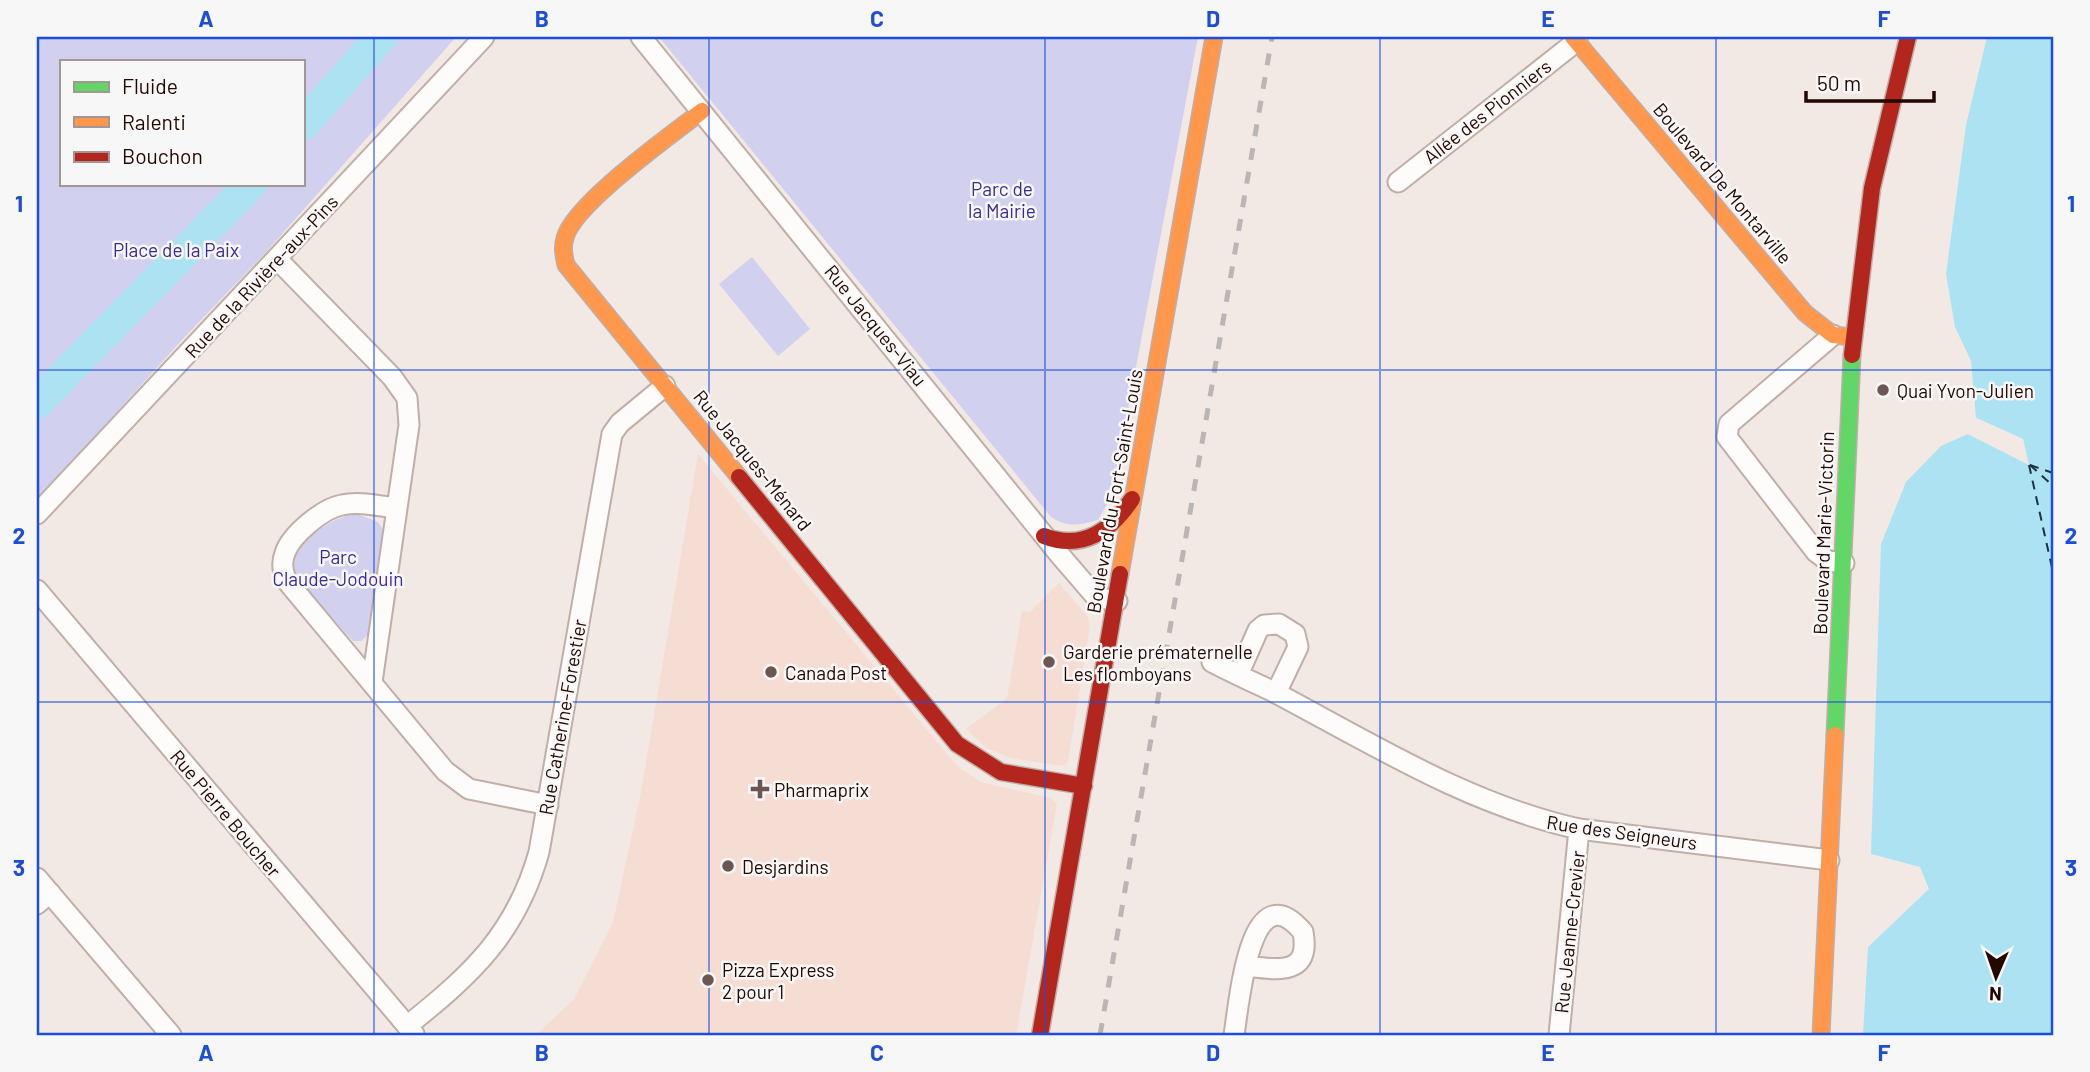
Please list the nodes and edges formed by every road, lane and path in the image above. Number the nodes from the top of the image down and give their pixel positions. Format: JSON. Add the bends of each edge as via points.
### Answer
{"nodes":[{"id":1,"x":484,"y":37,"type":"edge"},
{"id":2,"x":641,"y":37,"type":"edge"},
{"id":3,"x":1214,"y":37,"type":"edge"},
{"id":4,"x":1908,"y":37,"type":"edge"},
{"id":5,"x":1575,"y":39,"type":"edge"},
{"id":6,"x":702,"y":111,"type":"junction"},
{"id":7,"x":1398,"y":182,"type":"dead end"},
{"id":8,"x":276,"y":259,"type":"junction"},
{"id":9,"x":1833,"y":335,"type":"junction"},
{"id":10,"x":1853,"y":337,"type":"junction"},
{"id":11,"x":665,"y":386,"type":"junction"},
{"id":12,"x":1135,"y":494,"type":"junction"},
{"id":13,"x":396,"y":508,"type":"junction"},
{"id":14,"x":37,"y":514,"type":"edge"},
{"id":15,"x":1044,"y":536,"type":"junction"},
{"id":16,"x":1844,"y":563,"type":"junction"},
{"id":17,"x":37,"y":590,"type":"edge"},
{"id":18,"x":1117,"y":601,"type":"junction"},
{"id":19,"x":1212,"y":662,"type":"dead end"},
{"id":20,"x":1238,"y":675,"type":"junction"},
{"id":21,"x":372,"y":682,"type":"junction"},
{"id":22,"x":1276,"y":693,"type":"junction"},
{"id":23,"x":1084,"y":786,"type":"junction"},
{"id":24,"x":548,"y":805,"type":"junction"},
{"id":25,"x":1579,"y":829,"type":"junction"},
{"id":26,"x":1829,"y":860,"type":"junction"},
{"id":27,"x":37,"y":878,"type":"edge"},
{"id":28,"x":44,"y":899,"type":"edge"},
{"id":29,"x":1247,"y":966,"type":"dead end"},
{"id":30,"x":411,"y":1031,"type":"edge"},
{"id":31,"x":171,"y":1035,"type":"edge"},
{"id":32,"x":1040,"y":1035,"type":"edge"},
{"id":33,"x":1234,"y":1035,"type":"edge"},
{"id":34,"x":1559,"y":1035,"type":"edge"},
{"id":35,"x":1822,"y":1035,"type":"edge"}],
"edges":[{"from":1,"to":8,"type":"street","name":"Rue de la Rivière-aux-Pins"},
{"from":2,"to":6,"type":"street","name":"Rue Jacques-Viau"},
{"from":3,"to":12,"type":"street","name":"Boulevard du Fort-Saint-Louis"},
{"from":4,"to":10,"type":"street","name":"Boulevard Marie-Victorin","via":[[1872,188]]},
{"from":5,"to":7,"type":"street","name":"Allée des Pionniers"},
{"from":5,"to":9,"type":"street","name":"Boulevard De Montarville","via":[[1805,313]]},
{"from":6,"to":11,"type":"street","name":"Rue Jacques-Ménard","via":[[619,175],[565,236],[563,252],[571,271]]},
{"from":6,"to":15,"type":"street","name":"Rue Jacques-Viau"},
{"from":8,"to":13,"type":"street","via":[[407,398],[409,425]]},
{"from":8,"to":14,"type":"street","name":"Rue de la Rivière-aux-Pins"},
{"from":9,"to":10,"type":"street"},
{"from":9,"to":16,"type":"street","via":[[1729,424],[1727,437],[1816,552],[1828,561]]},
{"from":10,"to":16,"type":"street","name":"Boulevard Marie-Victorin"},
{"from":11,"to":23,"type":"street","name":"Rue Jacques-Ménard","via":[[957,744],[1001,772]]},
{"from":11,"to":24,"type":"street","name":"Rue Catherine-Forestier","via":[[620,422],[612,434]]},
{"from":12,"to":15,"type":"street","via":[[1120,521],[1105,532],[1065,543]]},
{"from":12,"to":18,"type":"street","name":"Boulevard du Fort-Saint-Louis"},
{"from":13,"to":21,"type":"street"},
{"from":13,"to":21,"type":"street","via":[[357,503],[327,510],[290,543],[282,566],[295,594]]},
{"from":15,"to":18,"type":"street","name":"Rue Jacques-Viau","via":[[1096,597]]},
{"from":16,"to":26,"type":"street","name":"Boulevard Marie-Victorin"},
{"from":17,"to":30,"type":"street","name":"Rue Pierre Boucher"},
{"from":18,"to":23,"type":"street","name":"Boulevard du Fort-Saint-Louis"},
{"from":19,"to":20,"type":"street","name":"Rue des Seigneurs"},
{"from":20,"to":22,"type":"street","name":"Rue des Seigneurs"},
{"from":20,"to":22,"type":"street","via":[[1258,631],[1264,625],[1279,624],[1298,640]]},
{"from":21,"to":24,"type":"street","via":[[457,781],[482,793]]},
{"from":22,"to":25,"type":"street","name":"Rue des Seigneurs","via":[[1481,799]]},
{"from":23,"to":32,"type":"street","name":"Boulevard du Fort-Saint-Louis"},
{"from":24,"to":30,"type":"street","name":"Rue Catherine-Forestier","via":[[533,872],[502,937]]},
{"from":25,"to":26,"type":"street","name":"Rue des Seigneurs"},
{"from":25,"to":34,"type":"street","name":"Rue Jeanne-Crevier"},
{"from":26,"to":35,"type":"street","name":"Boulevard Marie-Victorin"},
{"from":27,"to":28,"type":"street"},
{"from":28,"to":31,"type":"street"},
{"from":29,"to":33,"type":"street"}]}
